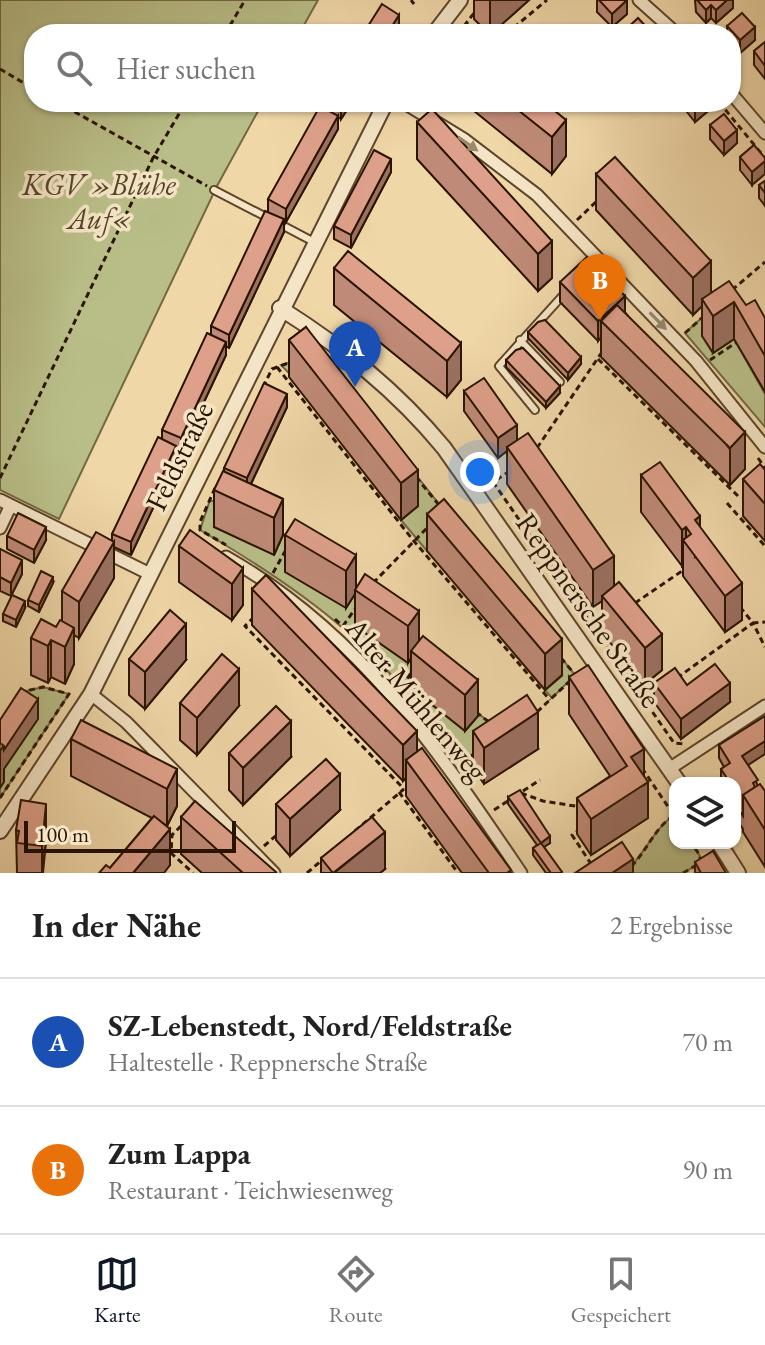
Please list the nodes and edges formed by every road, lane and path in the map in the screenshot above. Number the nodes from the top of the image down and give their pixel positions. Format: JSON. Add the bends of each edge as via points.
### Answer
{"nodes":[{"id":1,"x":245,"y":0,"type":"edge"},
{"id":2,"x":460,"y":0,"type":"edge"},
{"id":3,"x":547,"y":0,"type":"edge"},
{"id":4,"x":639,"y":0,"type":"edge"},
{"id":5,"x":483,"y":1,"type":"edge"},
{"id":6,"x":466,"y":23,"type":"edge"},
{"id":7,"x":231,"y":24,"type":"edge"},
{"id":8,"x":442,"y":24,"type":"edge"},
{"id":9,"x":518,"y":24,"type":"edge"},
{"id":10,"x":666,"y":24,"type":"edge"},
{"id":11,"x":0,"y":69,"type":"edge"},
{"id":12,"x":24,"y":83,"type":"edge"},
{"id":13,"x":741,"y":105,"type":"edge"},
{"id":14,"x":74,"y":112,"type":"edge"},
{"id":15,"x":180,"y":112,"type":"edge"},
{"id":16,"x":381,"y":112,"type":"edge"},
{"id":17,"x":419,"y":112,"type":"edge"},
{"id":18,"x":727,"y":112,"type":"edge"},
{"id":19,"x":765,"y":133,"type":"edge"},
{"id":20,"x":153,"y":158,"type":"junction"},
{"id":21,"x":765,"y":158,"type":"edge"},
{"id":22,"x":214,"y":190,"type":"joint"},
{"id":23,"x":604,"y":194,"type":"edge"},
{"id":24,"x":577,"y":220,"type":"dead end"},
{"id":25,"x":314,"y":242,"type":"junction"},
{"id":26,"x":599,"y":260,"type":"junction"},
{"id":27,"x":765,"y":262,"type":"edge"},
{"id":28,"x":589,"y":271,"type":"edge"},
{"id":29,"x":567,"y":291,"type":"edge"},
{"id":30,"x":730,"y":292,"type":"edge"},
{"id":31,"x":280,"y":308,"type":"junction"},
{"id":32,"x":708,"y":312,"type":"edge"},
{"id":33,"x":541,"y":316,"type":"junction"},
{"id":34,"x":552,"y":327,"type":"edge"},
{"id":35,"x":685,"y":333,"type":"dead end"},
{"id":36,"x":520,"y":340,"type":"junction"},
{"id":37,"x":737,"y":342,"type":"dead end"},
{"id":38,"x":606,"y":347,"type":"edge"},
{"id":39,"x":597,"y":358,"type":"junction"},
{"id":40,"x":301,"y":359,"type":"edge"},
{"id":41,"x":710,"y":360,"type":"dead end"},
{"id":42,"x":277,"y":367,"type":"junction"},
{"id":43,"x":560,"y":382,"type":"edge"},
{"id":44,"x":260,"y":395,"type":"edge"},
{"id":45,"x":535,"y":410,"type":"dead end"},
{"id":46,"x":765,"y":447,"type":"edge"},
{"id":47,"x":531,"y":455,"type":"edge"},
{"id":48,"x":519,"y":464,"type":"edge"},
{"id":49,"x":408,"y":466,"type":"edge"},
{"id":50,"x":0,"y":478,"type":"edge"},
{"id":51,"x":493,"y":482,"type":"junction"},
{"id":52,"x":216,"y":487,"type":"edge"},
{"id":53,"x":472,"y":489,"type":"junction"},
{"id":54,"x":738,"y":496,"type":"dead end"},
{"id":55,"x":5,"y":503,"type":"edge"},
{"id":56,"x":727,"y":503,"type":"dead end"},
{"id":57,"x":445,"y":513,"type":"edge"},
{"id":58,"x":435,"y":521,"type":"edge"},
{"id":59,"x":200,"y":522,"type":"dead end"},
{"id":60,"x":0,"y":528,"type":"edge"},
{"id":61,"x":292,"y":538,"type":"edge"},
{"id":62,"x":413,"y":540,"type":"junction"},
{"id":63,"x":765,"y":546,"type":"edge"},
{"id":64,"x":208,"y":547,"type":"edge"},
{"id":65,"x":688,"y":567,"type":"edge"},
{"id":66,"x":273,"y":573,"type":"dead end"},
{"id":67,"x":150,"y":574,"type":"junction"},
{"id":68,"x":373,"y":584,"type":"edge"},
{"id":69,"x":735,"y":601,"type":"edge"},
{"id":70,"x":358,"y":604,"type":"edge"},
{"id":71,"x":630,"y":606,"type":"edge"},
{"id":72,"x":256,"y":615,"type":"edge"},
{"id":73,"x":765,"y":622,"type":"edge"},
{"id":74,"x":753,"y":623,"type":"junction"},
{"id":75,"x":343,"y":626,"type":"dead end"},
{"id":76,"x":765,"y":647,"type":"edge"},
{"id":77,"x":555,"y":650,"type":"edge"},
{"id":78,"x":417,"y":665,"type":"edge"},
{"id":79,"x":575,"y":675,"type":"junction"},
{"id":80,"x":669,"y":684,"type":"edge"},
{"id":81,"x":402,"y":687,"type":"dead end"},
{"id":82,"x":584,"y":687,"type":"edge"},
{"id":83,"x":22,"y":692,"type":"edge"},
{"id":84,"x":91,"y":694,"type":"junction"},
{"id":85,"x":550,"y":700,"type":"junction"},
{"id":86,"x":467,"y":704,"type":"edge"},
{"id":87,"x":765,"y":706,"type":"edge"},
{"id":88,"x":529,"y":717,"type":"edge"},
{"id":89,"x":491,"y":724,"type":"edge"},
{"id":90,"x":696,"y":737,"type":"dead end"},
{"id":91,"x":481,"y":749,"type":"edge"},
{"id":92,"x":635,"y":759,"type":"edge"},
{"id":93,"x":460,"y":763,"type":"dead end"},
{"id":94,"x":669,"y":769,"type":"junction"},
{"id":95,"x":675,"y":777,"type":"edge"},
{"id":96,"x":540,"y":780,"type":"dead end"},
{"id":97,"x":652,"y":782,"type":"junction"},
{"id":98,"x":643,"y":789,"type":"edge"},
{"id":99,"x":523,"y":791,"type":"junction"},
{"id":100,"x":399,"y":792,"type":"junction"},
{"id":101,"x":0,"y":798,"type":"edge"},
{"id":102,"x":583,"y":807,"type":"edge"},
{"id":103,"x":669,"y":808,"type":"edge"},
{"id":104,"x":493,"y":811,"type":"dead end"},
{"id":105,"x":188,"y":819,"type":"edge"},
{"id":106,"x":669,"y":821,"type":"edge"},
{"id":107,"x":287,"y":826,"type":"edge"},
{"id":108,"x":583,"y":828,"type":"edge"},
{"id":109,"x":0,"y":831,"type":"edge"},
{"id":110,"x":353,"y":833,"type":"edge"},
{"id":111,"x":264,"y":846,"type":"dead end"},
{"id":112,"x":696,"y":849,"type":"edge"},
{"id":113,"x":720,"y":849,"type":"edge"},
{"id":114,"x":330,"y":853,"type":"edge"},
{"id":115,"x":193,"y":873,"type":"edge"},
{"id":116,"x":274,"y":873,"type":"edge"},
{"id":117,"x":307,"y":873,"type":"edge"},
{"id":118,"x":458,"y":873,"type":"edge"},
{"id":119,"x":521,"y":873,"type":"edge"},
{"id":120,"x":597,"y":873,"type":"edge"},
{"id":121,"x":624,"y":873,"type":"edge"},
{"id":122,"x":683,"y":873,"type":"edge"},
{"id":123,"x":738,"y":873,"type":"edge"}],
"edges":[{"from":1,"to":7,"type":"path"},
{"from":2,"to":8,"type":"street"},
{"from":3,"to":9,"type":"path"},
{"from":4,"to":10,"type":"street"},
{"from":5,"to":6,"type":"path"},
{"from":11,"to":12,"type":"path"},
{"from":13,"to":19,"type":"street"},
{"from":14,"to":20,"type":"path"},
{"from":15,"to":20,"type":"path"},
{"from":16,"to":25,"type":"street","name":"Feldstraße"},
{"from":17,"to":26,"type":"street","one_way":true,"via":[[537,195]]},
{"from":18,"to":21,"type":"path"},
{"from":20,"to":22,"type":"path"},
{"from":20,"to":50,"type":"path"},
{"from":22,"to":25,"type":"lane"},
{"from":23,"to":24,"type":"path"},
{"from":25,"to":31,"type":"street","name":"Feldstraße"},
{"from":26,"to":28,"type":"lane"},
{"from":26,"to":46,"type":"street","one_way":true,"via":[[696,361]]},
{"from":27,"to":30,"type":"path"},
{"from":29,"to":33,"type":"lane"},
{"from":31,"to":53,"type":"street","name":"Reppnersche Straße","via":[[340,346],[409,407]]},
{"from":31,"to":67,"type":"street","name":"Feldstraße","via":[[178,530]]},
{"from":32,"to":35,"type":"path"},
{"from":33,"to":34,"type":"lane"},
{"from":33,"to":36,"type":"lane"},
{"from":36,"to":43,"type":"lane"},
{"from":36,"to":45,"type":"lane","via":[[499,369]]},
{"from":37,"to":41,"type":"path"},
{"from":38,"to":39,"type":"path"},
{"from":39,"to":47,"type":"path"},
{"from":39,"to":54,"type":"path"},
{"from":40,"to":42,"type":"path"},
{"from":42,"to":44,"type":"path"},
{"from":42,"to":62,"type":"path"},
{"from":48,"to":51,"type":"path"},
{"from":49,"to":57,"type":"path"},
{"from":51,"to":53,"type":"path","via":[[489,476]]},
{"from":51,"to":90,"type":"path","via":[[674,743]]},
{"from":52,"to":59,"type":"path"},
{"from":53,"to":94,"type":"street","name":"Reppnersche Straße"},
{"from":55,"to":60,"type":"street"},
{"from":55,"to":67,"type":"street"},
{"from":56,"to":63,"type":"path"},
{"from":58,"to":62,"type":"path"},
{"from":61,"to":66,"type":"path"},
{"from":62,"to":68,"type":"path"},
{"from":62,"to":85,"type":"path"},
{"from":64,"to":119,"type":"street","name":"Alter Mühlenweg","via":[[262,577],[347,645],[442,757]]},
{"from":65,"to":71,"type":"path"},
{"from":67,"to":84,"type":"street","name":"Feldstraße"},
{"from":69,"to":74,"type":"path"},
{"from":70,"to":75,"type":"path"},
{"from":72,"to":100,"type":"path","via":[[245,626],[405,788]]},
{"from":73,"to":74,"type":"path"},
{"from":74,"to":76,"type":"path"},
{"from":74,"to":80,"type":"path"},
{"from":77,"to":79,"type":"path"},
{"from":78,"to":81,"type":"path"},
{"from":79,"to":82,"type":"path"},
{"from":79,"to":85,"type":"path"},
{"from":83,"to":101,"type":"path","via":[[43,687],[69,694]]},
{"from":84,"to":109,"type":"street","name":"Feldstraße"},
{"from":84,"to":116,"type":"street","via":[[126,722]]},
{"from":85,"to":88,"type":"path"},
{"from":86,"to":89,"type":"path"},
{"from":87,"to":94,"type":"street"},
{"from":91,"to":93,"type":"path"},
{"from":92,"to":97,"type":"path"},
{"from":94,"to":95,"type":"street","name":"Reppnersche Straße"},
{"from":96,"to":99,"type":"path"},
{"from":97,"to":98,"type":"path"},
{"from":97,"to":103,"type":"path"},
{"from":99,"to":102,"type":"path","via":[[543,801]]},
{"from":99,"to":104,"type":"path"},
{"from":100,"to":110,"type":"path"},
{"from":100,"to":118,"type":"path"},
{"from":105,"to":115,"type":"path","via":[[172,835],[171,853]]},
{"from":106,"to":121,"type":"path"},
{"from":107,"to":111,"type":"path"},
{"from":108,"to":120,"type":"path","via":[[572,835]]},
{"from":112,"to":122,"type":"path","via":[[700,863]]},
{"from":113,"to":123,"type":"street","via":[[723,861]]},
{"from":114,"to":117,"type":"path"}]}
